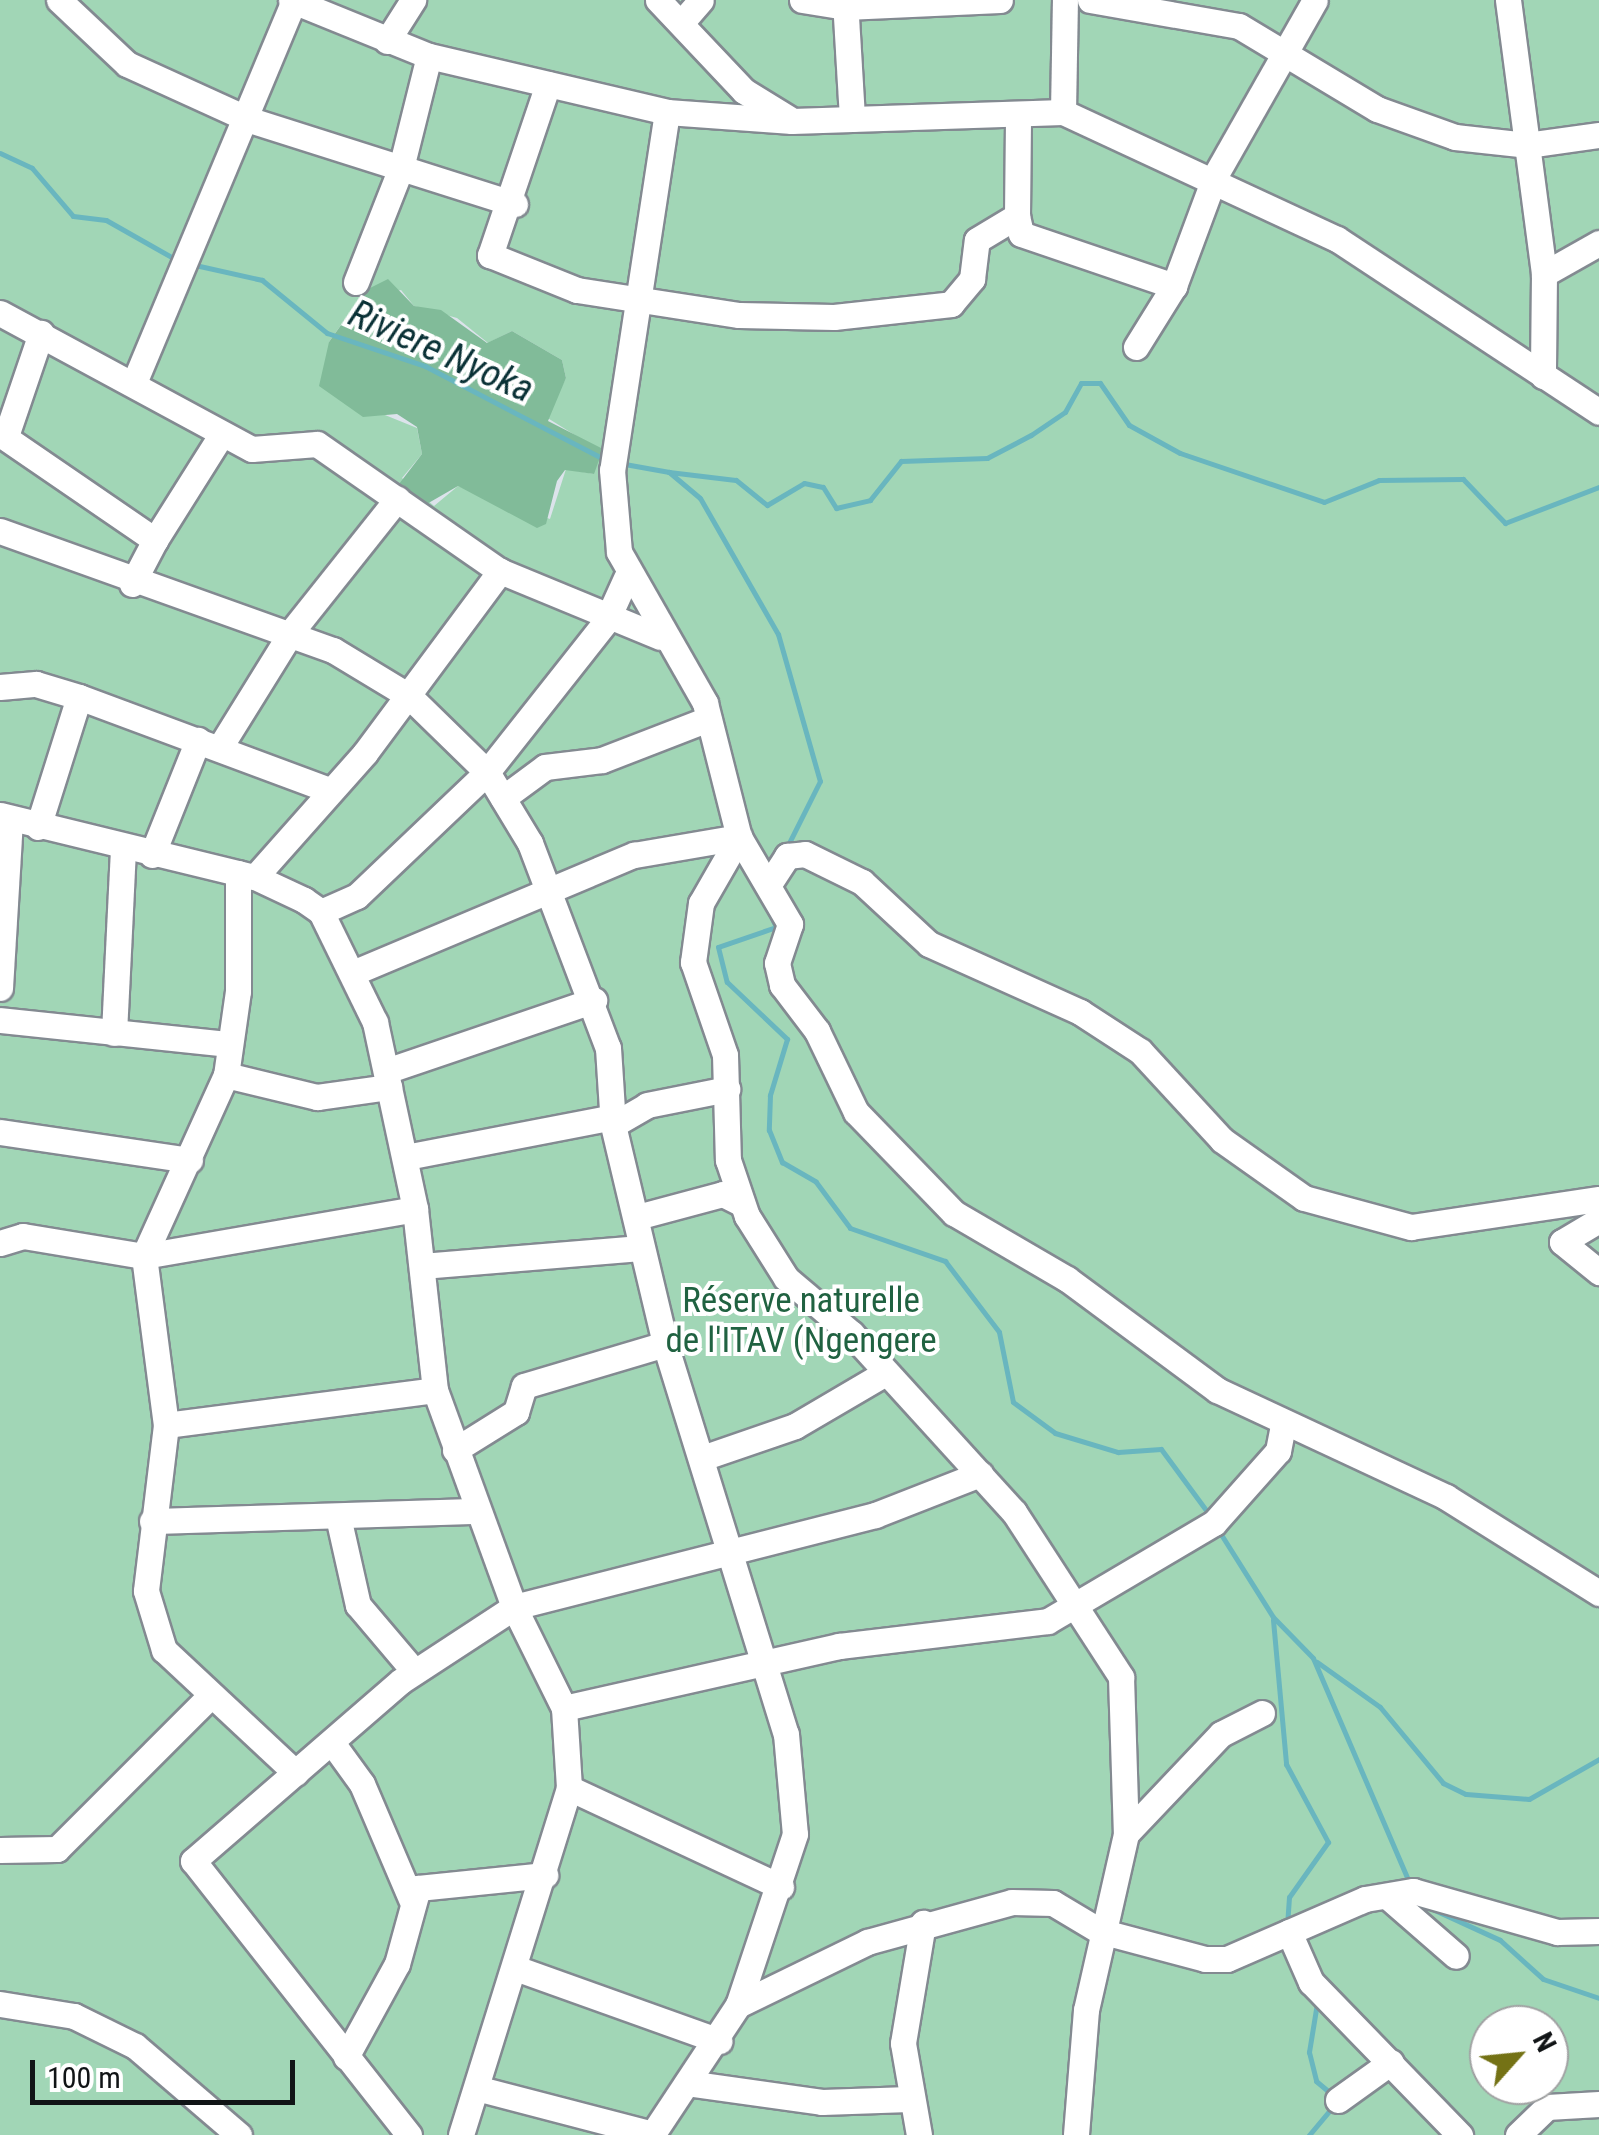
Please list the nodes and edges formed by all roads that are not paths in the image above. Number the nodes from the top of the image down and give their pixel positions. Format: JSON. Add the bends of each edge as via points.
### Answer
{"nodes":[{"id":1,"x":60,"y":0,"type":"edge"},
{"id":2,"x":292,"y":0,"type":"edge"},
{"id":3,"x":413,"y":0,"type":"edge"},
{"id":4,"x":658,"y":0,"type":"edge"},
{"id":5,"x":701,"y":0,"type":"edge"},
{"id":6,"x":802,"y":0,"type":"edge"},
{"id":7,"x":1000,"y":0,"type":"edge"},
{"id":8,"x":1064,"y":0,"type":"edge"},
{"id":9,"x":1090,"y":0,"type":"edge"},
{"id":10,"x":1316,"y":0,"type":"edge"},
{"id":11,"x":1508,"y":0,"type":"edge"},
{"id":12,"x":845,"y":4,"type":"edge"},
{"id":13,"x":681,"y":23,"type":"junction"},
{"id":14,"x":386,"y":41,"type":"junction"},
{"id":15,"x":1283,"y":54,"type":"junction"},
{"id":16,"x":429,"y":56,"type":"junction"},
{"id":17,"x":548,"y":84,"type":"junction"},
{"id":18,"x":667,"y":112,"type":"junction"},
{"id":19,"x":1064,"y":112,"type":"junction"},
{"id":20,"x":852,"y":119,"type":"junction"},
{"id":21,"x":250,"y":120,"type":"junction"},
{"id":22,"x":1018,"y":120,"type":"junction"},
{"id":23,"x":792,"y":121,"type":"junction"},
{"id":24,"x":1599,"y":135,"type":"edge"},
{"id":25,"x":1527,"y":145,"type":"junction"},
{"id":26,"x":402,"y":168,"type":"junction"},
{"id":27,"x":1215,"y":176,"type":"junction"},
{"id":28,"x":515,"y":204,"type":"junction"},
{"id":29,"x":1016,"y":216,"type":"junction"},
{"id":30,"x":1599,"y":243,"type":"edge"},
{"id":31,"x":1544,"y":274,"type":"junction"},
{"id":32,"x":356,"y":282,"type":"dead end"},
{"id":33,"x":1174,"y":286,"type":"junction"},
{"id":34,"x":641,"y":302,"type":"junction"},
{"id":35,"x":0,"y":313,"type":"edge"},
{"id":36,"x":41,"y":334,"type":"junction"},
{"id":37,"x":1136,"y":347,"type":"dead end"},
{"id":38,"x":1543,"y":376,"type":"junction"},
{"id":39,"x":134,"y":383,"type":"junction"},
{"id":40,"x":1599,"y":412,"type":"edge"},
{"id":41,"x":3,"y":435,"type":"edge"},
{"id":42,"x":221,"y":435,"type":"junction"},
{"id":43,"x":397,"y":499,"type":"junction"},
{"id":44,"x":0,"y":531,"type":"edge"},
{"id":45,"x":156,"y":540,"type":"junction"},
{"id":46,"x":500,"y":571,"type":"junction"},
{"id":47,"x":626,"y":578,"type":"junction"},
{"id":48,"x":132,"y":584,"type":"junction"},
{"id":49,"x":607,"y":620,"type":"junction"},
{"id":50,"x":292,"y":631,"type":"junction"},
{"id":51,"x":660,"y":637,"type":"junction"},
{"id":52,"x":0,"y":687,"type":"edge"},
{"id":53,"x":409,"y":696,"type":"junction"},
{"id":54,"x":79,"y":697,"type":"junction"},
{"id":55,"x":708,"y":719,"type":"junction"},
{"id":56,"x":209,"y":743,"type":"junction"},
{"id":57,"x":487,"y":772,"type":"junction"},
{"id":58,"x":326,"y":789,"type":"junction"},
{"id":59,"x":503,"y":798,"type":"junction"},
{"id":60,"x":5,"y":817,"type":"edge"},
{"id":61,"x":38,"y":827,"type":"junction"},
{"id":62,"x":739,"y":836,"type":"junction"},
{"id":63,"x":123,"y":851,"type":"junction"},
{"id":64,"x":152,"y":855,"type":"junction"},
{"id":65,"x":246,"y":875,"type":"junction"},
{"id":66,"x":765,"y":876,"type":"junction"},
{"id":67,"x":550,"y":886,"type":"junction"},
{"id":68,"x":321,"y":912,"type":"junction"},
{"id":69,"x":355,"y":972,"type":"junction"},
{"id":70,"x":0,"y":988,"type":"edge"},
{"id":71,"x":594,"y":1000,"type":"junction"},
{"id":72,"x":0,"y":1020,"type":"edge"},
{"id":73,"x":114,"y":1033,"type":"junction"},
{"id":74,"x":229,"y":1044,"type":"junction"},
{"id":75,"x":226,"y":1075,"type":"junction"},
{"id":76,"x":388,"y":1079,"type":"junction"},
{"id":77,"x":726,"y":1089,"type":"junction"},
{"id":78,"x":613,"y":1121,"type":"junction"},
{"id":79,"x":0,"y":1132,"type":"edge"},
{"id":80,"x":406,"y":1157,"type":"junction"},
{"id":81,"x":190,"y":1160,"type":"junction"},
{"id":82,"x":1599,"y":1199,"type":"edge"},
{"id":83,"x":742,"y":1203,"type":"junction"},
{"id":84,"x":415,"y":1209,"type":"junction"},
{"id":85,"x":637,"y":1217,"type":"junction"},
{"id":86,"x":1599,"y":1220,"type":"edge"},
{"id":87,"x":0,"y":1243,"type":"edge"},
{"id":88,"x":640,"y":1248,"type":"junction"},
{"id":89,"x":144,"y":1256,"type":"junction"},
{"id":90,"x":422,"y":1266,"type":"junction"},
{"id":91,"x":1599,"y":1272,"type":"edge"},
{"id":92,"x":665,"y":1344,"type":"junction"},
{"id":93,"x":882,"y":1375,"type":"junction"},
{"id":94,"x":434,"y":1390,"type":"junction"},
{"id":95,"x":166,"y":1425,"type":"junction"},
{"id":96,"x":1283,"y":1425,"type":"junction"},
{"id":97,"x":455,"y":1450,"type":"junction"},
{"id":98,"x":704,"y":1457,"type":"junction"},
{"id":99,"x":980,"y":1474,"type":"junction"},
{"id":100,"x":475,"y":1511,"type":"junction"},
{"id":101,"x":152,"y":1521,"type":"junction"},
{"id":102,"x":338,"y":1521,"type":"junction"},
{"id":103,"x":734,"y":1550,"type":"junction"},
{"id":104,"x":1599,"y":1592,"type":"edge"},
{"id":105,"x":514,"y":1607,"type":"junction"},
{"id":106,"x":1080,"y":1607,"type":"junction"},
{"id":107,"x":766,"y":1660,"type":"junction"},
{"id":108,"x":414,"y":1672,"type":"junction"},
{"id":109,"x":211,"y":1695,"type":"junction"},
{"id":110,"x":564,"y":1708,"type":"junction"},
{"id":111,"x":1262,"y":1713,"type":"dead end"},
{"id":112,"x":333,"y":1744,"type":"junction"},
{"id":113,"x":296,"y":1773,"type":"junction"},
{"id":114,"x":569,"y":1788,"type":"junction"},
{"id":115,"x":1126,"y":1834,"type":"junction"},
{"id":116,"x":0,"y":1850,"type":"edge"},
{"id":117,"x":545,"y":1875,"type":"junction"},
{"id":118,"x":782,"y":1887,"type":"junction"},
{"id":119,"x":1395,"y":1894,"type":"junction"},
{"id":120,"x":412,"y":1899,"type":"junction"},
{"id":121,"x":923,"y":1923,"type":"junction"},
{"id":122,"x":1100,"y":1931,"type":"junction"},
{"id":123,"x":1599,"y":1931,"type":"edge"},
{"id":124,"x":1289,"y":1932,"type":"junction"},
{"id":125,"x":1456,"y":1956,"type":"dead end"},
{"id":126,"x":518,"y":1969,"type":"junction"},
{"id":127,"x":0,"y":2004,"type":"edge"},
{"id":128,"x":738,"y":2005,"type":"junction"},
{"id":129,"x":719,"y":2041,"type":"junction"},
{"id":130,"x":346,"y":2057,"type":"junction"},
{"id":131,"x":1390,"y":2062,"type":"junction"},
{"id":132,"x":687,"y":2082,"type":"junction"},
{"id":133,"x":480,"y":2090,"type":"junction"},
{"id":134,"x":909,"y":2098,"type":"junction"},
{"id":135,"x":1338,"y":2100,"type":"dead end"},
{"id":136,"x":1599,"y":2104,"type":"edge"},
{"id":137,"x":653,"y":2134,"type":"edge"},
{"id":138,"x":239,"y":2135,"type":"edge"},
{"id":139,"x":409,"y":2135,"type":"edge"},
{"id":140,"x":461,"y":2135,"type":"edge"},
{"id":141,"x":919,"y":2135,"type":"edge"},
{"id":142,"x":1076,"y":2135,"type":"edge"},
{"id":143,"x":1460,"y":2135,"type":"edge"},
{"id":144,"x":1518,"y":2135,"type":"edge"}],
"edges":[{"from":1,"to":21,"type":"street","via":[[127,64]]},
{"from":2,"to":14,"type":"street"},
{"from":2,"to":21,"type":"street"},
{"from":3,"to":14,"type":"street"},
{"from":4,"to":13,"type":"street"},
{"from":5,"to":13,"type":"street"},
{"from":6,"to":12,"type":"street"},
{"from":7,"to":12,"type":"street"},
{"from":8,"to":19,"type":"street"},
{"from":9,"to":15,"type":"street","via":[[1239,26]]},
{"from":10,"to":15,"type":"street"},
{"from":11,"to":25,"type":"street"},
{"from":12,"to":20,"type":"street"},
{"from":13,"to":23,"type":"street","via":[[744,90]]},
{"from":14,"to":16,"type":"street"},
{"from":15,"to":25,"type":"street","via":[[1410,124]]},
{"from":15,"to":27,"type":"street"},
{"from":16,"to":17,"type":"street"},
{"from":16,"to":26,"type":"street"},
{"from":17,"to":18,"type":"street"},
{"from":17,"to":28,"type":"street"},
{"from":18,"to":23,"type":"street"},
{"from":18,"to":34,"type":"street"},
{"from":19,"to":22,"type":"street"},
{"from":19,"to":27,"type":"street"},
{"from":20,"to":22,"type":"street"},
{"from":20,"to":23,"type":"street"},
{"from":21,"to":26,"type":"street"},
{"from":21,"to":39,"type":"street","via":[[188,248]]},
{"from":22,"to":29,"type":"street"},
{"from":24,"to":25,"type":"street"},
{"from":25,"to":31,"type":"street"},
{"from":26,"to":28,"type":"street"},
{"from":26,"to":32,"type":"street"},
{"from":27,"to":33,"type":"street"},
{"from":27,"to":38,"type":"street","via":[[1337,239]]},
{"from":28,"to":34,"type":"street","via":[[490,256]]},
{"from":29,"to":33,"type":"street","via":[[1020,234]]},
{"from":29,"to":34,"type":"street","via":[[977,240],[972,280],[952,304],[834,318]]},
{"from":30,"to":31,"type":"street"},
{"from":31,"to":38,"type":"street"},
{"from":33,"to":37,"type":"street"},
{"from":34,"to":47,"type":"street","via":[[614,462]]},
{"from":35,"to":36,"type":"street"},
{"from":36,"to":39,"type":"street"},
{"from":36,"to":41,"type":"street"},
{"from":38,"to":40,"type":"street"},
{"from":39,"to":42,"type":"street"},
{"from":41,"to":45,"type":"street"},
{"from":42,"to":43,"type":"street","via":[[252,450],[317,444]]},
{"from":42,"to":45,"type":"street"},
{"from":43,"to":46,"type":"street"},
{"from":43,"to":50,"type":"street"},
{"from":44,"to":48,"type":"street"},
{"from":45,"to":48,"type":"street"},
{"from":46,"to":49,"type":"street"},
{"from":46,"to":53,"type":"street"},
{"from":47,"to":49,"type":"street"},
{"from":47,"to":51,"type":"street"},
{"from":48,"to":50,"type":"street"},
{"from":49,"to":51,"type":"street"},
{"from":49,"to":57,"type":"street"},
{"from":50,"to":53,"type":"street"},
{"from":50,"to":56,"type":"street"},
{"from":51,"to":55,"type":"street","via":[[677,645]]},
{"from":52,"to":54,"type":"street","via":[[36,684]]},
{"from":53,"to":57,"type":"street"},
{"from":53,"to":58,"type":"street"},
{"from":54,"to":56,"type":"street"},
{"from":54,"to":61,"type":"street"},
{"from":55,"to":59,"type":"street","via":[[602,760],[545,767]]},
{"from":55,"to":62,"type":"street"},
{"from":56,"to":58,"type":"street"},
{"from":56,"to":64,"type":"street"},
{"from":57,"to":59,"type":"street"},
{"from":57,"to":68,"type":"street","via":[[357,896]]},
{"from":58,"to":65,"type":"street"},
{"from":59,"to":67,"type":"street"},
{"from":60,"to":61,"type":"street"},
{"from":60,"to":70,"type":"street"},
{"from":61,"to":63,"type":"street"},
{"from":62,"to":66,"type":"street"},
{"from":62,"to":67,"type":"street","via":[[634,855]]},
{"from":62,"to":77,"type":"street","via":[[700,902],[694,935]]},
{"from":63,"to":64,"type":"street"},
{"from":63,"to":73,"type":"street"},
{"from":64,"to":65,"type":"street"},
{"from":65,"to":68,"type":"street"},
{"from":65,"to":74,"type":"street"},
{"from":66,"to":82,"type":"street","via":[[787,856],[805,854],[862,882],[929,944],[1080,1012],[1140,1050],[1222,1140],[1304,1198],[1411,1227]]},
{"from":66,"to":96,"type":"street","via":[[790,924],[777,963],[782,985],[817,1031],[856,1112],[898,1163],[1022,1260],[1066,1278],[1217,1390]]},
{"from":67,"to":69,"type":"street"},
{"from":67,"to":71,"type":"street"},
{"from":68,"to":69,"type":"street"},
{"from":69,"to":76,"type":"street"},
{"from":71,"to":76,"type":"street"},
{"from":71,"to":78,"type":"street"},
{"from":72,"to":73,"type":"street"},
{"from":73,"to":74,"type":"street"},
{"from":74,"to":75,"type":"street"},
{"from":75,"to":76,"type":"street","via":[[317,1097]]},
{"from":75,"to":81,"type":"street"},
{"from":76,"to":80,"type":"street"},
{"from":77,"to":78,"type":"street","via":[[647,1105]]},
{"from":77,"to":83,"type":"street","via":[[728,1160]]},
{"from":78,"to":80,"type":"street"},
{"from":78,"to":85,"type":"street"},
{"from":79,"to":81,"type":"street"},
{"from":80,"to":84,"type":"street"},
{"from":81,"to":89,"type":"street"},
{"from":83,"to":85,"type":"street","via":[[723,1194]]},
{"from":83,"to":93,"type":"street","via":[[786,1278],[851,1332]]},
{"from":84,"to":89,"type":"street"},
{"from":84,"to":90,"type":"street"},
{"from":85,"to":88,"type":"street"},
{"from":86,"to":91,"type":"street","via":[[1562,1242]]},
{"from":87,"to":89,"type":"street","via":[[23,1236]]},
{"from":88,"to":90,"type":"street"},
{"from":88,"to":92,"type":"street"},
{"from":89,"to":95,"type":"street"},
{"from":90,"to":94,"type":"street"},
{"from":92,"to":97,"type":"street","via":[[524,1386],[516,1412]]},
{"from":92,"to":98,"type":"street"},
{"from":93,"to":98,"type":"street","via":[[794,1426]]},
{"from":93,"to":99,"type":"street"},
{"from":94,"to":95,"type":"street"},
{"from":94,"to":97,"type":"street"},
{"from":95,"to":101,"type":"street"},
{"from":96,"to":104,"type":"street","via":[[1446,1497]]},
{"from":96,"to":106,"type":"street","via":[[1278,1452],[1239,1502]]},
{"from":97,"to":100,"type":"street"},
{"from":98,"to":103,"type":"street"},
{"from":99,"to":103,"type":"street","via":[[875,1515]]},
{"from":99,"to":106,"type":"street"},
{"from":100,"to":102,"type":"street"},
{"from":100,"to":105,"type":"street"},
{"from":101,"to":102,"type":"street"},
{"from":101,"to":109,"type":"street","via":[[150,1616],[164,1650]]},
{"from":102,"to":108,"type":"street","via":[[358,1605]]},
{"from":103,"to":105,"type":"street"},
{"from":103,"to":107,"type":"street"},
{"from":105,"to":108,"type":"street"},
{"from":105,"to":110,"type":"street"},
{"from":106,"to":107,"type":"street","via":[[1014,1627]]},
{"from":106,"to":115,"type":"street","via":[[1121,1677]]},
{"from":107,"to":110,"type":"street"},
{"from":107,"to":118,"type":"street","via":[[794,1798]]},
{"from":108,"to":112,"type":"street"},
{"from":109,"to":113,"type":"street"},
{"from":109,"to":116,"type":"street","via":[[58,1849]]},
{"from":110,"to":114,"type":"street"},
{"from":111,"to":115,"type":"street","via":[[1221,1734]]},
{"from":112,"to":113,"type":"street"},
{"from":112,"to":120,"type":"street","via":[[362,1784]]},
{"from":113,"to":130,"type":"street","via":[[193,1861]]},
{"from":114,"to":117,"type":"street"},
{"from":114,"to":118,"type":"street"},
{"from":115,"to":122,"type":"street"},
{"from":117,"to":120,"type":"street","via":[[418,1888]]},
{"from":117,"to":126,"type":"street"},
{"from":118,"to":128,"type":"street"},
{"from":119,"to":123,"type":"street","via":[[1436,1897],[1557,1932]]},
{"from":119,"to":124,"type":"street"},
{"from":119,"to":125,"type":"street"},
{"from":120,"to":130,"type":"street","via":[[397,1964]]},
{"from":121,"to":122,"type":"street","via":[[1053,1903]]},
{"from":121,"to":128,"type":"street"},
{"from":121,"to":134,"type":"street","via":[[904,2032]]},
{"from":122,"to":124,"type":"street","via":[[1205,1959]]},
{"from":122,"to":142,"type":"street"},
{"from":124,"to":131,"type":"street","via":[[1311,1982]]},
{"from":126,"to":129,"type":"street"},
{"from":126,"to":133,"type":"street"},
{"from":127,"to":138,"type":"street","via":[[74,2016],[135,2046]]},
{"from":128,"to":129,"type":"street"},
{"from":129,"to":132,"type":"street"},
{"from":130,"to":139,"type":"street"},
{"from":131,"to":135,"type":"street"},
{"from":131,"to":143,"type":"street"},
{"from":132,"to":134,"type":"street","via":[[822,2102]]},
{"from":132,"to":137,"type":"street"},
{"from":133,"to":137,"type":"street"},
{"from":133,"to":140,"type":"street"},
{"from":134,"to":141,"type":"street"},
{"from":136,"to":144,"type":"street","via":[[1547,2107]]}]}
